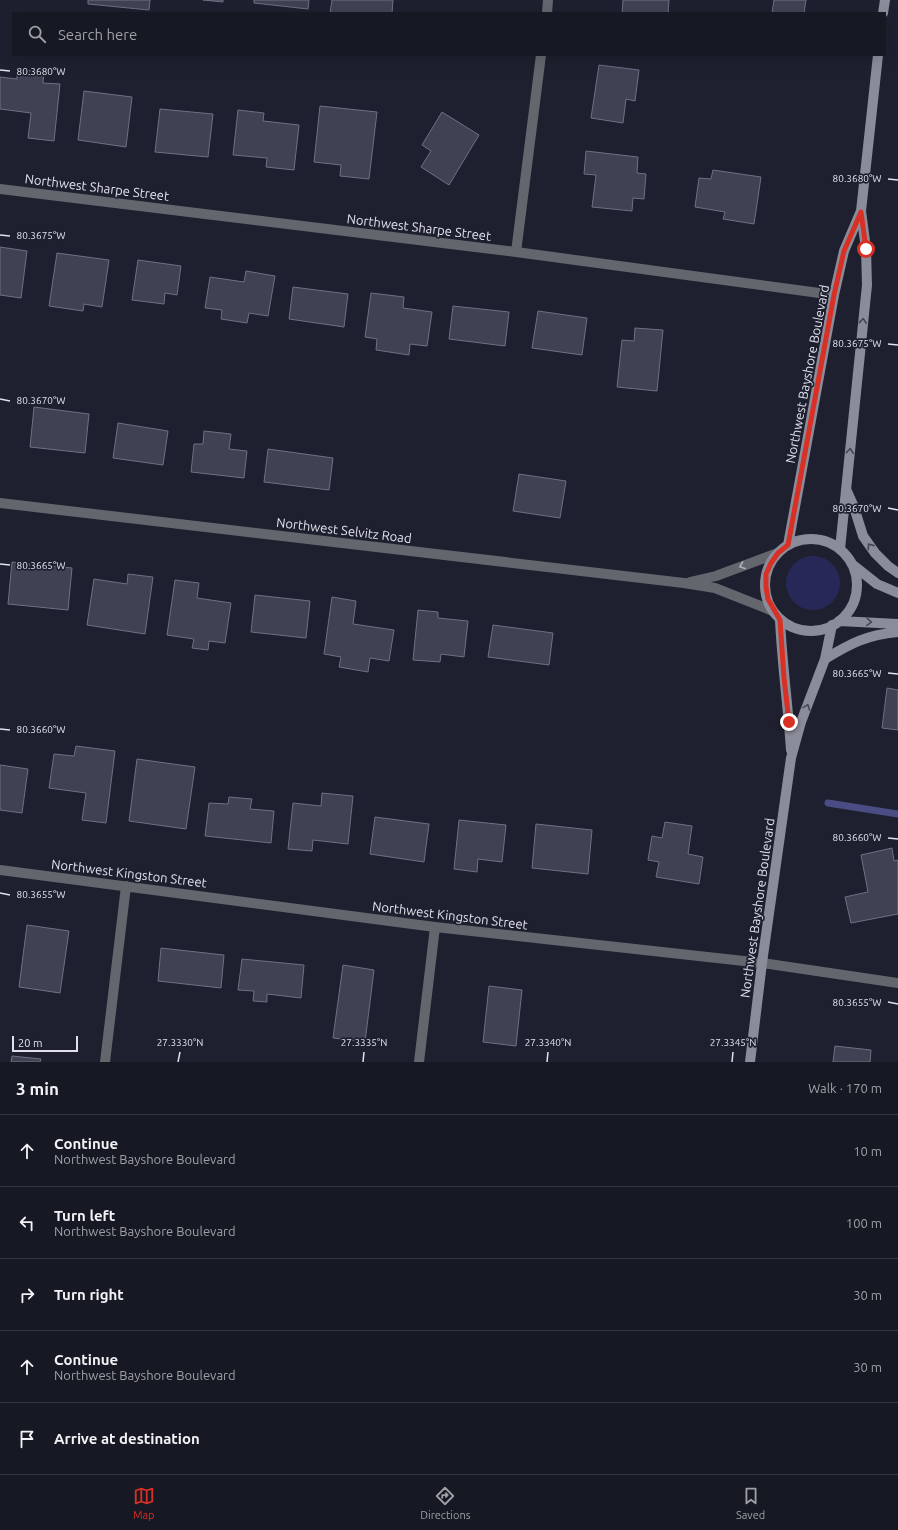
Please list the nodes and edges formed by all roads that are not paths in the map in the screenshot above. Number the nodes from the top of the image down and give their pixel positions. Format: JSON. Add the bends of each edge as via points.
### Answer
{"nodes":[{"id":1,"x":548,"y":0,"type":"edge"},
{"id":2,"x":885,"y":0,"type":"edge"},
{"id":3,"x":547,"y":12,"type":"edge"},
{"id":4,"x":883,"y":12,"type":"edge"},
{"id":5,"x":541,"y":56,"type":"edge"},
{"id":6,"x":878,"y":56,"type":"edge"},
{"id":7,"x":0,"y":189,"type":"edge"},
{"id":8,"x":861,"y":212,"type":"junction"},
{"id":9,"x":516,"y":252,"type":"junction"},
{"id":10,"x":834,"y":295,"type":"junction"},
{"id":11,"x":846,"y":489,"type":"junction"},
{"id":12,"x":0,"y":503,"type":"edge"},
{"id":13,"x":788,"y":545,"type":"junction"},
{"id":14,"x":840,"y":549,"type":"junction"},
{"id":15,"x":778,"y":553,"type":"junction"},
{"id":16,"x":852,"y":564,"type":"junction"},
{"id":17,"x":898,"y":573,"type":"edge"},
{"id":18,"x":684,"y":583,"type":"junction"},
{"id":19,"x":898,"y":593,"type":"edge"},
{"id":20,"x":774,"y":611,"type":"junction"},
{"id":21,"x":780,"y":620,"type":"junction"},
{"id":22,"x":836,"y":623,"type":"junction"},
{"id":23,"x":898,"y":624,"type":"edge"},
{"id":24,"x":898,"y":632,"type":"edge"},
{"id":25,"x":825,"y":659,"type":"junction"},
{"id":26,"x":791,"y":758,"type":"junction"},
{"id":27,"x":0,"y":870,"type":"edge"},
{"id":28,"x":126,"y":886,"type":"junction"},
{"id":29,"x":435,"y":927,"type":"junction"},
{"id":30,"x":762,"y":963,"type":"junction"},
{"id":31,"x":898,"y":982,"type":"edge"},
{"id":32,"x":105,"y":1062,"type":"edge"},
{"id":33,"x":418,"y":1062,"type":"edge"},
{"id":34,"x":750,"y":1062,"type":"edge"}],
"edges":[{"from":1,"to":3,"type":"street"},
{"from":2,"to":4,"type":"main road"},
{"from":5,"to":9,"type":"street"},
{"from":6,"to":8,"type":"main road","name":"Northwest Bayshore Boulevard"},
{"from":7,"to":9,"type":"street","name":"Northwest Sharpe Street"},
{"from":8,"to":10,"type":"main road","name":"Northwest Bayshore Boulevard","via":[[844,251]]},
{"from":11,"to":8,"type":"main road","name":"Northwest Bayshore Boulevard","one_way":true,"via":[[867,285]]},
{"from":9,"to":10,"type":"street","name":"Northwest Sharpe Street"},
{"from":10,"to":13,"type":"main road","name":"Northwest Bayshore Boulevard"},
{"from":11,"to":14,"type":"main road","name":"Northwest Bayshore Boulevard"},
{"from":17,"to":11,"type":"main road","one_way":true,"via":[[875,553],[863,536]]},
{"from":12,"to":18,"type":"street","name":"Northwest Selvitz Road"},
{"from":13,"to":14,"type":"main road","via":[[812,539],[824,541]]},
{"from":13,"to":15,"type":"main road"},
{"from":14,"to":16,"type":"main road"},
{"from":15,"to":18,"type":"street","name":"Northwest Selvitz Road","one_way":true,"via":[[716,576]]},
{"from":15,"to":20,"type":"main road","via":[[766,574],[768,599]]},
{"from":16,"to":19,"type":"main road","via":[[877,584]]},
{"from":16,"to":22,"type":"main road","via":[[857,589],[854,601],[848,612]]},
{"from":18,"to":20,"type":"street","name":"Northwest Selvitz Road","via":[[715,588]]},
{"from":20,"to":21,"type":"main road"},
{"from":21,"to":22,"type":"main road","via":[[804,630],[816,630]]},
{"from":21,"to":26,"type":"main road","name":"Northwest Bayshore Boulevard"},
{"from":22,"to":23,"type":"main road","one_way":true},
{"from":22,"to":25,"type":"main road","name":"Northwest Bayshore Boulevard"},
{"from":24,"to":25,"type":"main road","via":[[872,636],[847,645]]},
{"from":26,"to":25,"type":"main road","name":"Northwest Bayshore Boulevard","one_way":true,"via":[[801,722]]},
{"from":26,"to":30,"type":"main road","name":"Northwest Bayshore Boulevard"},
{"from":27,"to":28,"type":"street","name":"Northwest Kingston Street"},
{"from":28,"to":29,"type":"street","name":"Northwest Kingston Street"},
{"from":28,"to":32,"type":"street"},
{"from":29,"to":30,"type":"street","name":"Northwest Kingston Street"},
{"from":29,"to":33,"type":"street"},
{"from":30,"to":31,"type":"street","name":"Northwest Kingston Street"},
{"from":30,"to":34,"type":"main road","name":"Northwest Bayshore Boulevard"}]}
